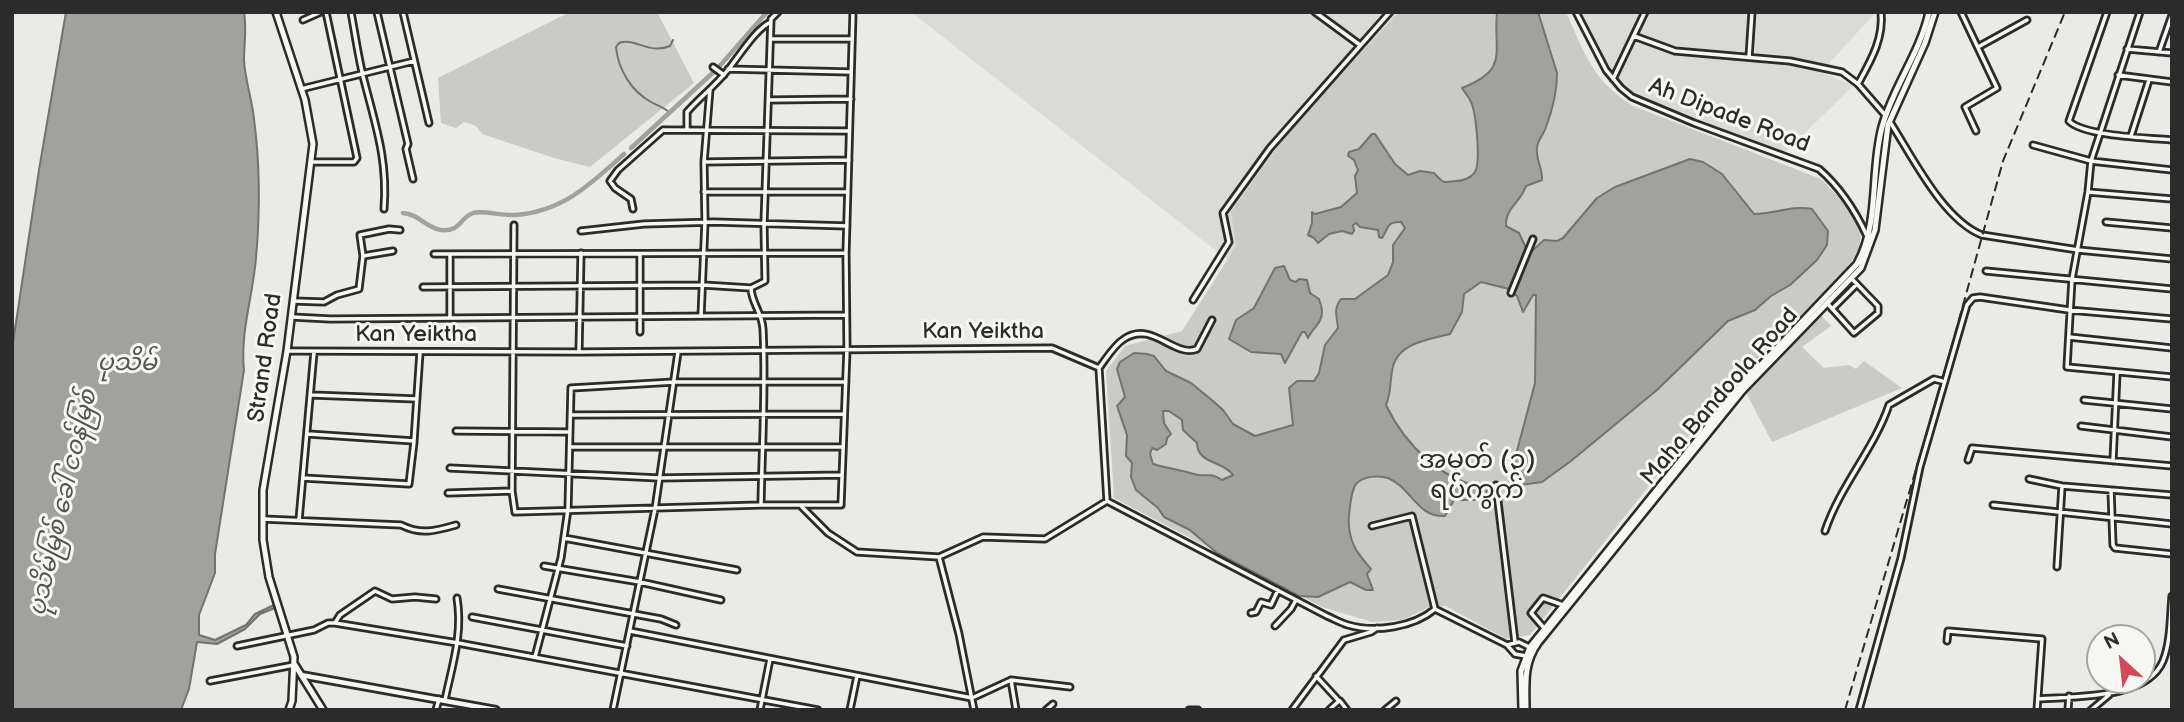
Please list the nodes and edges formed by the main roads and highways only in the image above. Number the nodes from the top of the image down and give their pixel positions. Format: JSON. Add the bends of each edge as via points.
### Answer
{"nodes":[{"id":1,"x":276,"y":12,"type":"edge"},
{"id":2,"x":1929,"y":12,"type":"edge"},
{"id":3,"x":1936,"y":13,"type":"edge"},
{"id":4,"x":1888,"y":118,"type":"junction"},
{"id":5,"x":1532,"y":648,"type":"junction"},
{"id":6,"x":295,"y":665,"type":"junction"},
{"id":7,"x":289,"y":710,"type":"edge"},
{"id":8,"x":323,"y":710,"type":"edge"},
{"id":9,"x":1524,"y":710,"type":"edge"}],
"edges":[{"from":1,"to":6,"type":"main road","name":"Strand Road","via":[[313,144],[292,317],[263,490],[269,577]]},
{"from":2,"to":4,"type":"main road","name":"Maha Bandoola Road"},
{"from":3,"to":4,"type":"main road","name":"Maha Bandoola Road"},
{"from":4,"to":5,"type":"main road","name":"Maha Bandoola Road","via":[[1881,133],[1868,238],[1861,258],[1754,371]]},
{"from":4,"to":5,"type":"main road","name":"Maha Bandoola Road","via":[[1875,230],[1854,282],[1743,390]]},
{"from":5,"to":9,"type":"main road","name":"Maha Bandoola Road","via":[[1521,671]]},
{"from":6,"to":7,"type":"main road","name":"Strand Road"},
{"from":6,"to":8,"type":"main road"}]}
